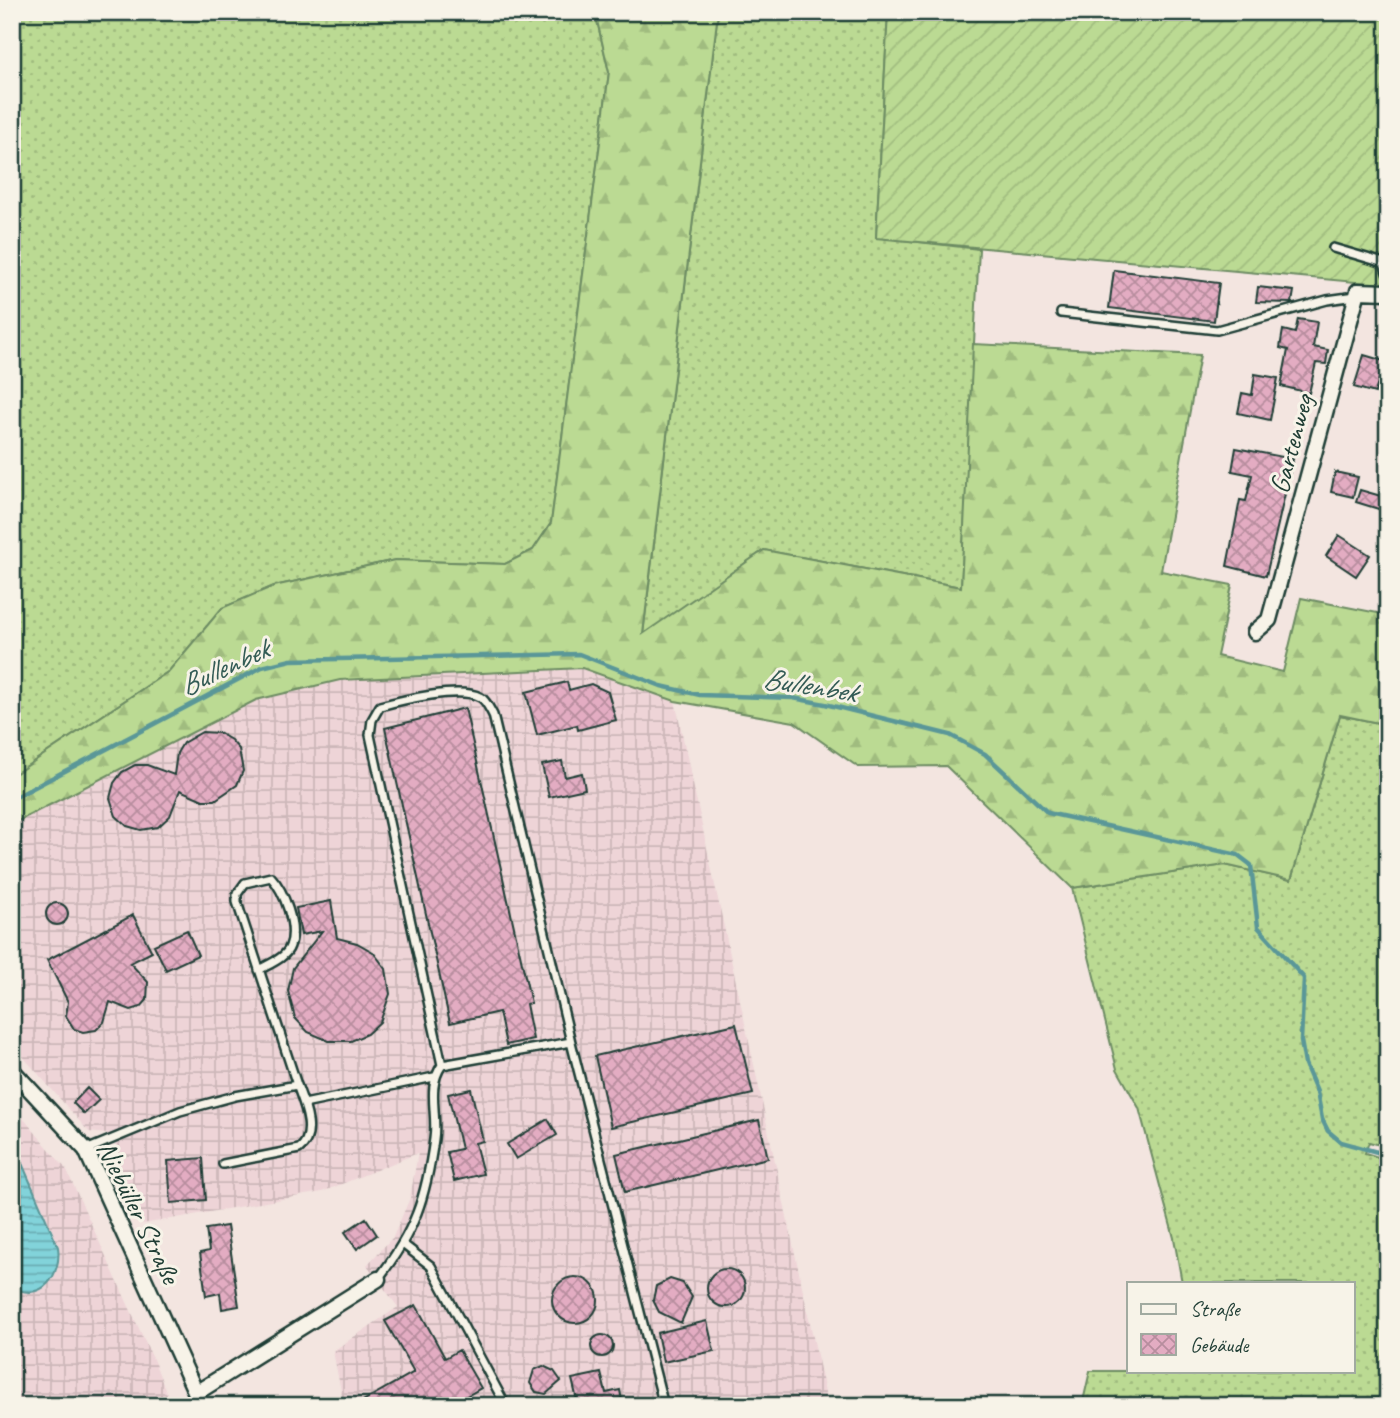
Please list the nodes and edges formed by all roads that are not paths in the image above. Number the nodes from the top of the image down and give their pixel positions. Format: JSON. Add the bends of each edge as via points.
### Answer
{"nodes":[{"id":1,"x":1333,"y":248,"type":"dead end"},
{"id":2,"x":1388,"y":276,"type":"edge"},
{"id":3,"x":1388,"y":292,"type":"edge"},
{"id":4,"x":1357,"y":296,"type":"junction"},
{"id":5,"x":1061,"y":313,"type":"dead end"},
{"id":6,"x":1255,"y":632,"type":"dead end"},
{"id":7,"x":259,"y":970,"type":"junction"},
{"id":8,"x":571,"y":1042,"type":"junction"},
{"id":9,"x":442,"y":1065,"type":"junction"},
{"id":10,"x":434,"y":1077,"type":"junction"},
{"id":11,"x":15,"y":1080,"type":"edge"},
{"id":12,"x":297,"y":1085,"type":"junction"},
{"id":13,"x":304,"y":1104,"type":"junction"},
{"id":14,"x":86,"y":1150,"type":"junction"},
{"id":15,"x":223,"y":1164,"type":"dead end"},
{"id":16,"x":404,"y":1245,"type":"junction"},
{"id":17,"x":378,"y":1279,"type":"joint"},
{"id":18,"x":197,"y":1399,"type":"edge"},
{"id":19,"x":506,"y":1406,"type":"edge"},
{"id":20,"x":664,"y":1406,"type":"edge"}],
"edges":[{"from":1,"to":2,"type":"lane","via":[[1384,263]]},
{"from":3,"to":4,"type":"street","via":[[1358,291]]},
{"from":4,"to":5,"type":"lane","via":[[1217,330]]},
{"from":4,"to":6,"type":"street","name":"Gartenweg","via":[[1269,620]]},
{"from":7,"to":7,"type":"lane","via":[[237,894],[245,883],[271,877],[281,888],[292,933],[290,948]]},
{"from":7,"to":12,"type":"lane"},
{"from":8,"to":9,"type":"lane"},
{"from":8,"to":9,"type":"lane","via":[[493,715],[483,698],[470,693],[403,700],[380,706],[370,735]]},
{"from":8,"to":20,"type":"lane"},
{"from":9,"to":10,"type":"lane"},
{"from":10,"to":13,"type":"lane"},
{"from":10,"to":16,"type":"lane","via":[[435,1135],[426,1186]]},
{"from":11,"to":14,"type":"street","name":"Niebüller Straße"},
{"from":12,"to":13,"type":"lane"},
{"from":12,"to":14,"type":"lane","via":[[180,1111]]},
{"from":13,"to":15,"type":"lane","via":[[310,1133],[306,1144]]},
{"from":14,"to":18,"type":"street","name":"Niebüller Straße"},
{"from":16,"to":17,"type":"lane"},
{"from":16,"to":19,"type":"lane","via":[[431,1266]]},
{"from":17,"to":18,"type":"street","name":"Niebüller Straße"}]}
